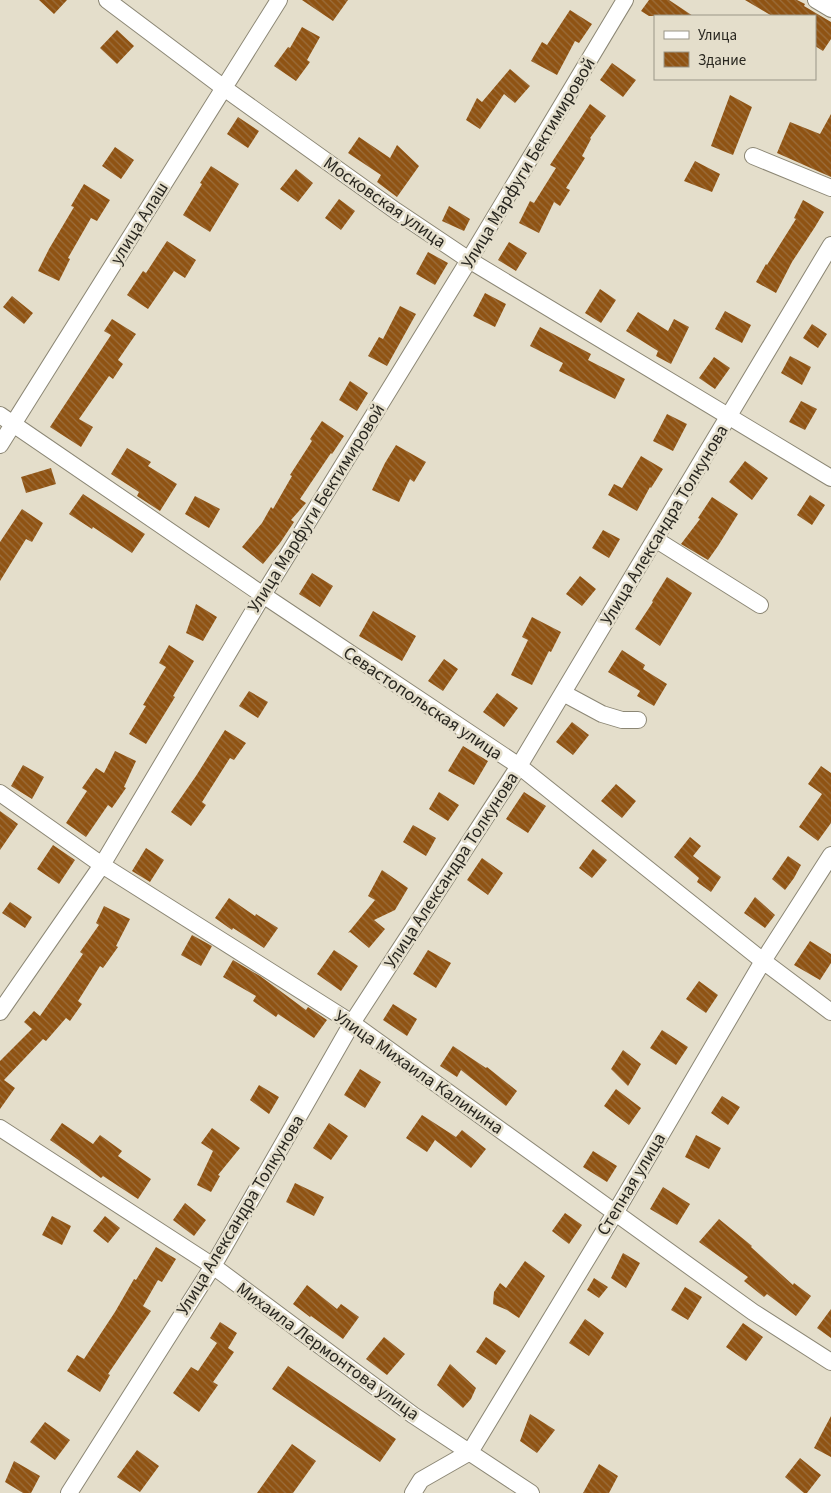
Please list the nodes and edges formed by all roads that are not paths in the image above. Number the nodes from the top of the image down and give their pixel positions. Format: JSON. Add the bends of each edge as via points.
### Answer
{"nodes":[{"id":1,"x":107,"y":0,"type":"edge"},
{"id":2,"x":279,"y":0,"type":"edge"},
{"id":3,"x":626,"y":0,"type":"edge"},
{"id":4,"x":816,"y":0,"type":"edge"},
{"id":5,"x":831,"y":9,"type":"edge"},
{"id":6,"x":224,"y":88,"type":"junction"},
{"id":7,"x":753,"y":156,"type":"dead end"},
{"id":8,"x":831,"y":188,"type":"edge"},
{"id":9,"x":831,"y":245,"type":"edge"},
{"id":10,"x":469,"y":260,"type":"junction"},
{"id":11,"x":729,"y":417,"type":"junction"},
{"id":12,"x":7,"y":419,"type":"edge"},
{"id":13,"x":0,"y":445,"type":"edge"},
{"id":14,"x":831,"y":478,"type":"edge"},
{"id":15,"x":655,"y":540,"type":"junction"},
{"id":16,"x":263,"y":595,"type":"junction"},
{"id":17,"x":760,"y":605,"type":"dead end"},
{"id":18,"x":563,"y":693,"type":"junction"},
{"id":19,"x":638,"y":720,"type":"dead end"},
{"id":20,"x":519,"y":766,"type":"junction"},
{"id":21,"x":0,"y":793,"type":"edge"},
{"id":22,"x":831,"y":855,"type":"edge"},
{"id":23,"x":102,"y":865,"type":"junction"},
{"id":24,"x":763,"y":961,"type":"junction"},
{"id":25,"x":0,"y":1012,"type":"edge"},
{"id":26,"x":831,"y":1012,"type":"edge"},
{"id":27,"x":352,"y":1023,"type":"junction"},
{"id":28,"x":0,"y":1128,"type":"edge"},
{"id":29,"x":614,"y":1212,"type":"junction"},
{"id":30,"x":213,"y":1266,"type":"junction"},
{"id":31,"x":831,"y":1362,"type":"edge"},
{"id":32,"x":470,"y":1452,"type":"junction"},
{"id":33,"x":69,"y":1493,"type":"edge"},
{"id":34,"x":413,"y":1493,"type":"edge"},
{"id":35,"x":531,"y":1493,"type":"edge"}],
"edges":[{"from":1,"to":6,"type":"street","name":"Московская улица"},
{"from":2,"to":6,"type":"street","name":"улица Алаш"},
{"from":3,"to":10,"type":"street","name":"Улица Марфуги Бектимировой"},
{"from":4,"to":5,"type":"street"},
{"from":6,"to":10,"type":"street","name":"Московская улица"},
{"from":6,"to":12,"type":"street","name":"улица Алаш"},
{"from":7,"to":8,"type":"street"},
{"from":9,"to":11,"type":"street","name":"Улица Александра Толкунова"},
{"from":10,"to":11,"type":"street","name":"Московская улица"},
{"from":10,"to":16,"type":"street","name":"Улица Марфуги Бектимировой"},
{"from":11,"to":14,"type":"street","name":"Московская улица"},
{"from":11,"to":15,"type":"street","name":"Улица Александра Толкунова"},
{"from":12,"to":13,"type":"street","name":"улица Алаш"},
{"from":12,"to":16,"type":"street","name":"Севастопольская улица"},
{"from":15,"to":17,"type":"street"},
{"from":15,"to":18,"type":"street","name":"Улица Александра Толкунова"},
{"from":16,"to":20,"type":"street","name":"Севастопольская улица"},
{"from":16,"to":23,"type":"street","name":"Улица Марфуги Бектимировой"},
{"from":18,"to":19,"type":"street","via":[[602,714],[622,720]]},
{"from":18,"to":20,"type":"street","name":"Улица Александра Толкунова"},
{"from":20,"to":24,"type":"street","name":"Севастопольская улица"},
{"from":20,"to":27,"type":"street","name":"Улица Александра Толкунова"},
{"from":21,"to":23,"type":"street","name":"Улица Михаила Калинина"},
{"from":22,"to":24,"type":"street","name":"Степная улица"},
{"from":23,"to":25,"type":"street","name":"Улица Марфуги Бектимировой"},
{"from":23,"to":27,"type":"street","name":"Улица Михаила Калинина"},
{"from":24,"to":26,"type":"street","name":"Севастопольская улица"},
{"from":24,"to":29,"type":"street","name":"Степная улица"},
{"from":27,"to":29,"type":"street","name":"Улица Михаила Калинина"},
{"from":27,"to":30,"type":"street","name":"Улица Александра Толкунова"},
{"from":28,"to":30,"type":"street","name":"Михаила Лермонтова улица"},
{"from":29,"to":31,"type":"street","name":"Улица Михаила Калинина","via":[[753,1312]]},
{"from":29,"to":32,"type":"street","name":"Степная улица"},
{"from":30,"to":32,"type":"street","name":"Михаила Лермонтова улица","via":[[414,1415]]},
{"from":30,"to":33,"type":"street","name":"Улица Александра Толкунова"},
{"from":32,"to":34,"type":"street","name":"Степная улица","via":[[421,1480]]},
{"from":32,"to":35,"type":"street","name":"Михаила Лермонтова улица"}]}
